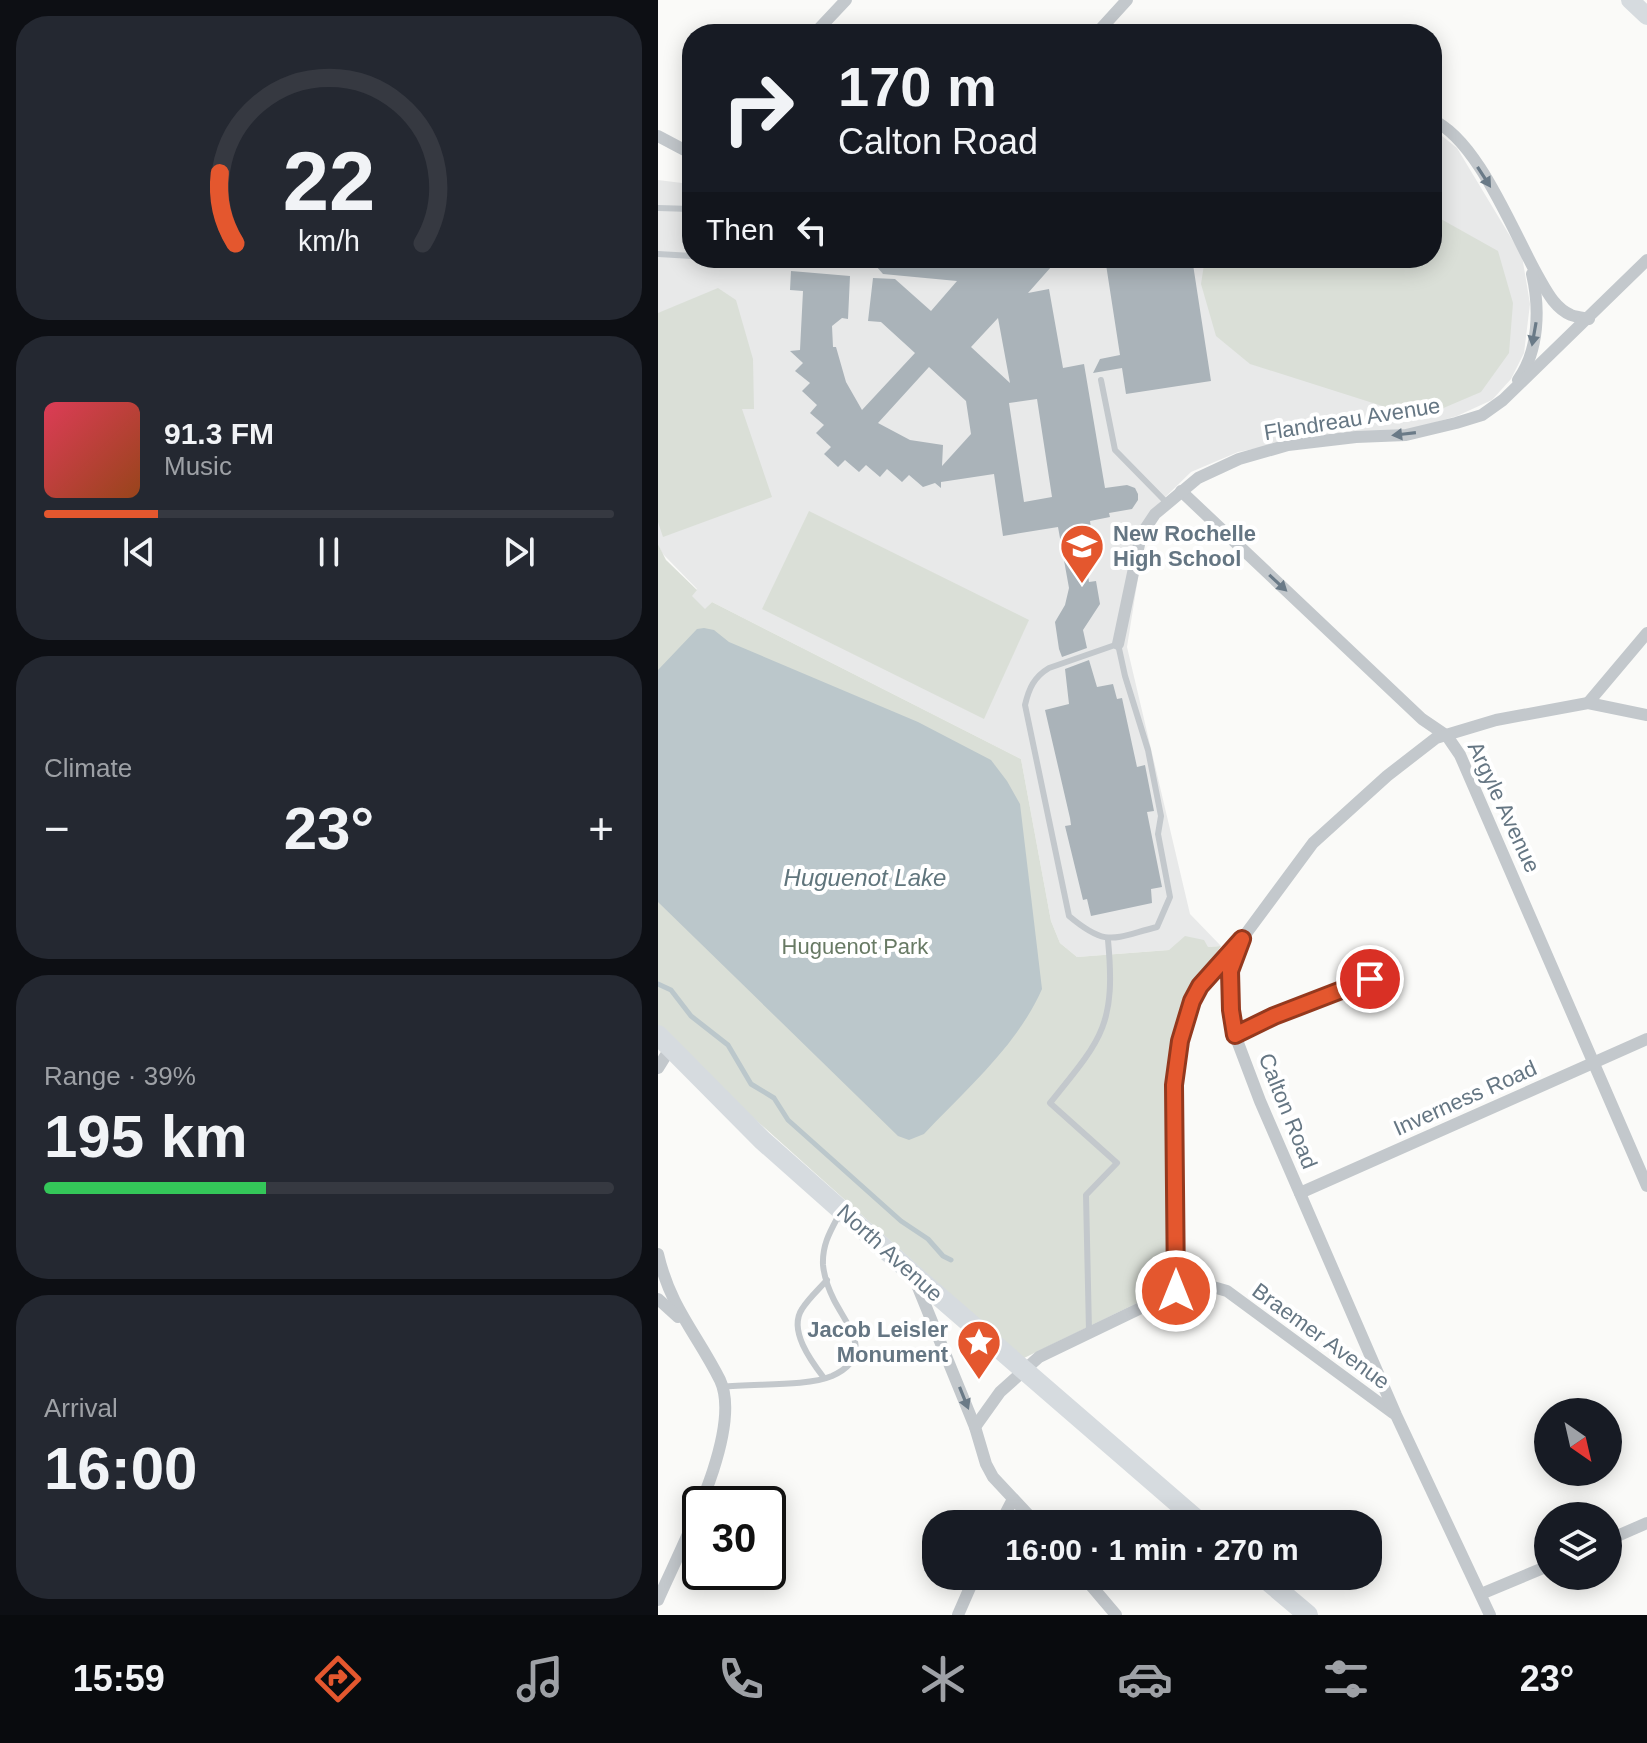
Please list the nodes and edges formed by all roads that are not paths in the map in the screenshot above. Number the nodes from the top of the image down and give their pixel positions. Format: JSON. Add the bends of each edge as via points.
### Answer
{"nodes":[{"id":1,"x":846,"y":0,"type":"edge"},
{"id":2,"x":1127,"y":0,"type":"edge"},
{"id":3,"x":1630,"y":0,"type":"edge"},
{"id":4,"x":1647,"y":16,"type":"edge"},
{"id":5,"x":823,"y":24,"type":"edge"},
{"id":6,"x":1105,"y":24,"type":"edge"},
{"id":7,"x":1442,"y":125,"type":"edge"},
{"id":8,"x":658,"y":136,"type":"edge"},
{"id":9,"x":682,"y":149,"type":"edge"},
{"id":10,"x":658,"y":208,"type":"edge"},
{"id":11,"x":682,"y":209,"type":"edge"},
{"id":12,"x":658,"y":254,"type":"edge"},
{"id":13,"x":682,"y":255,"type":"edge"},
{"id":14,"x":1528,"y":260,"type":"junction"},
{"id":15,"x":1647,"y":260,"type":"edge"},
{"id":16,"x":1589,"y":319,"type":"junction"},
{"id":17,"x":1101,"y":380,"type":"dead end"},
{"id":18,"x":1503,"y":400,"type":"junction"},
{"id":19,"x":1181,"y":491,"type":"junction"},
{"id":20,"x":1167,"y":503,"type":"junction"},
{"id":21,"x":1647,"y":633,"type":"edge"},
{"id":22,"x":1118,"y":644,"type":"junction"},
{"id":23,"x":1588,"y":703,"type":"junction"},
{"id":24,"x":1647,"y":715,"type":"edge"},
{"id":25,"x":1447,"y":736,"type":"junction"},
{"id":26,"x":1242,"y":939,"type":"junction"},
{"id":27,"x":1108,"y":940,"type":"junction"},
{"id":28,"x":1370,"y":979,"type":"dead end"},
{"id":29,"x":1235,"y":1035,"type":"junction"},
{"id":30,"x":1647,"y":1039,"type":"edge"},
{"id":31,"x":664,"y":1041,"type":"edge"},
{"id":32,"x":1594,"y":1063,"type":"junction"},
{"id":33,"x":658,"y":1068,"type":"edge"},
{"id":34,"x":1647,"y":1186,"type":"edge"},
{"id":35,"x":1300,"y":1193,"type":"junction"},
{"id":36,"x":842,"y":1210,"type":"junction"},
{"id":37,"x":658,"y":1254,"type":"edge"},
{"id":38,"x":913,"y":1274,"type":"junction"},
{"id":39,"x":827,"y":1280,"type":"junction"},
{"id":40,"x":1176,"y":1291,"type":"junction"},
{"id":41,"x":658,"y":1299,"type":"edge"},
{"id":42,"x":687,"y":1325,"type":"junction"},
{"id":43,"x":1089,"y":1331,"type":"junction"},
{"id":44,"x":1024,"y":1370,"type":"junction"},
{"id":45,"x":824,"y":1378,"type":"junction"},
{"id":46,"x":722,"y":1387,"type":"junction"},
{"id":47,"x":1396,"y":1415,"type":"junction"},
{"id":48,"x":975,"y":1427,"type":"junction"},
{"id":49,"x":1013,"y":1499,"type":"junction"},
{"id":50,"x":1007,"y":1510,"type":"edge"},
{"id":51,"x":1024,"y":1510,"type":"edge"},
{"id":52,"x":1186,"y":1510,"type":"edge"},
{"id":53,"x":1647,"y":1523,"type":"edge"},
{"id":54,"x":1622,"y":1534,"type":"edge"},
{"id":55,"x":1534,"y":1572,"type":"edge"},
{"id":56,"x":969,"y":1590,"type":"edge"},
{"id":57,"x":1095,"y":1590,"type":"edge"},
{"id":58,"x":1277,"y":1590,"type":"edge"},
{"id":59,"x":1481,"y":1594,"type":"junction"},
{"id":60,"x":658,"y":1600,"type":"edge"},
{"id":61,"x":1304,"y":1614,"type":"edge"},
{"id":62,"x":958,"y":1615,"type":"edge"},
{"id":63,"x":1116,"y":1615,"type":"edge"},
{"id":64,"x":1490,"y":1615,"type":"edge"}],
"edges":[{"from":1,"to":5,"type":"street"},
{"from":2,"to":6,"type":"street"},
{"from":3,"to":4,"type":"street"},
{"from":7,"to":14,"type":"street","one_way":true,"via":[[1496,195]]},
{"from":8,"to":9,"type":"street"},
{"from":10,"to":11,"type":"lane"},
{"from":12,"to":13,"type":"lane"},
{"from":14,"to":16,"type":"street","via":[[1552,301],[1570,315]]},
{"from":14,"to":18,"type":"street","one_way":true,"via":[[1536,291],[1536,327],[1524,372]]},
{"from":15,"to":16,"type":"street","name":"Flandreau Avenue"},
{"from":16,"to":18,"type":"street","name":"Flandreau Avenue"},
{"from":17,"to":20,"type":"lane","via":[[1115,450]]},
{"from":18,"to":19,"type":"street","name":"Flandreau Avenue","one_way":true,"via":[[1482,415],[1406,435],[1263,452],[1198,478]]},
{"from":19,"to":20,"type":"street","name":"Flandreau Avenue"},
{"from":19,"to":25,"type":"street","name":"Argyle Avenue","one_way":true,"via":[[1422,719]]},
{"from":20,"to":22,"type":"street","name":"Flandreau Avenue","via":[[1141,535]]},
{"from":21,"to":23,"type":"street"},
{"from":22,"to":27,"type":"lane","via":[[1148,750],[1170,897],[1157,927]]},
{"from":22,"to":27,"type":"lane","via":[[1039,674],[1025,705],[1069,916]]},
{"from":23,"to":24,"type":"street","name":"Calton Road"},
{"from":23,"to":25,"type":"street","name":"Calton Road","via":[[1496,720]]},
{"from":25,"to":26,"type":"street","name":"Calton Road","via":[[1412,755],[1313,843]]},
{"from":25,"to":32,"type":"street","name":"Argyle Avenue","via":[[1500,841]]},
{"from":26,"to":29,"type":"street","name":"Calton Road","via":[[1230,971]]},
{"from":26,"to":40,"type":"street","via":[[1200,986],[1180,1041],[1174,1085]]},
{"from":27,"to":43,"type":"lane","via":[[1108,1018],[1093,1051],[1050,1103],[1117,1163],[1086,1195]]},
{"from":28,"to":29,"type":"lane"},
{"from":29,"to":35,"type":"street","name":"Calton Road"},
{"from":30,"to":32,"type":"street","name":"Inverness Road"},
{"from":31,"to":33,"type":"street"},
{"from":31,"to":36,"type":"main road","name":"North Avenue","via":[[762,1140]]},
{"from":32,"to":34,"type":"street","name":"Argyle Avenue"},
{"from":32,"to":35,"type":"street","name":"Inverness Road"},
{"from":35,"to":47,"type":"street","name":"Calton Road"},
{"from":36,"to":38,"type":"main road","name":"North Avenue"},
{"from":36,"to":39,"type":"lane","via":[[825,1241]]},
{"from":37,"to":42,"type":"street","via":[[665,1282]]},
{"from":38,"to":44,"type":"main road","name":"North Avenue"},
{"from":38,"to":48,"type":"street","one_way":true},
{"from":39,"to":45,"type":"lane","via":[[800,1310],[796,1325]]},
{"from":39,"to":45,"type":"lane","via":[[857,1347],[850,1363]]},
{"from":40,"to":43,"type":"street","name":"Braemer Avenue"},
{"from":40,"to":47,"type":"street","name":"Braemer Avenue","via":[[1206,1285],[1227,1291]]},
{"from":41,"to":42,"type":"street"},
{"from":42,"to":46,"type":"street"},
{"from":43,"to":44,"type":"street","name":"Braemer Avenue"},
{"from":44,"to":48,"type":"street","name":"Braemer Avenue"},
{"from":44,"to":52,"type":"main road","name":"North Avenue"},
{"from":45,"to":46,"type":"lane"},
{"from":46,"to":60,"type":"street","via":[[726,1407],[720,1454]]},
{"from":47,"to":59,"type":"street","name":"Calton Road"},
{"from":48,"to":49,"type":"street","via":[[986,1464]]},
{"from":49,"to":50,"type":"street"},
{"from":49,"to":51,"type":"street"},
{"from":53,"to":54,"type":"street"},
{"from":55,"to":59,"type":"street"},
{"from":56,"to":62,"type":"street"},
{"from":57,"to":63,"type":"street"},
{"from":58,"to":61,"type":"main road"},
{"from":59,"to":64,"type":"street","name":"Calton Road"}]}
